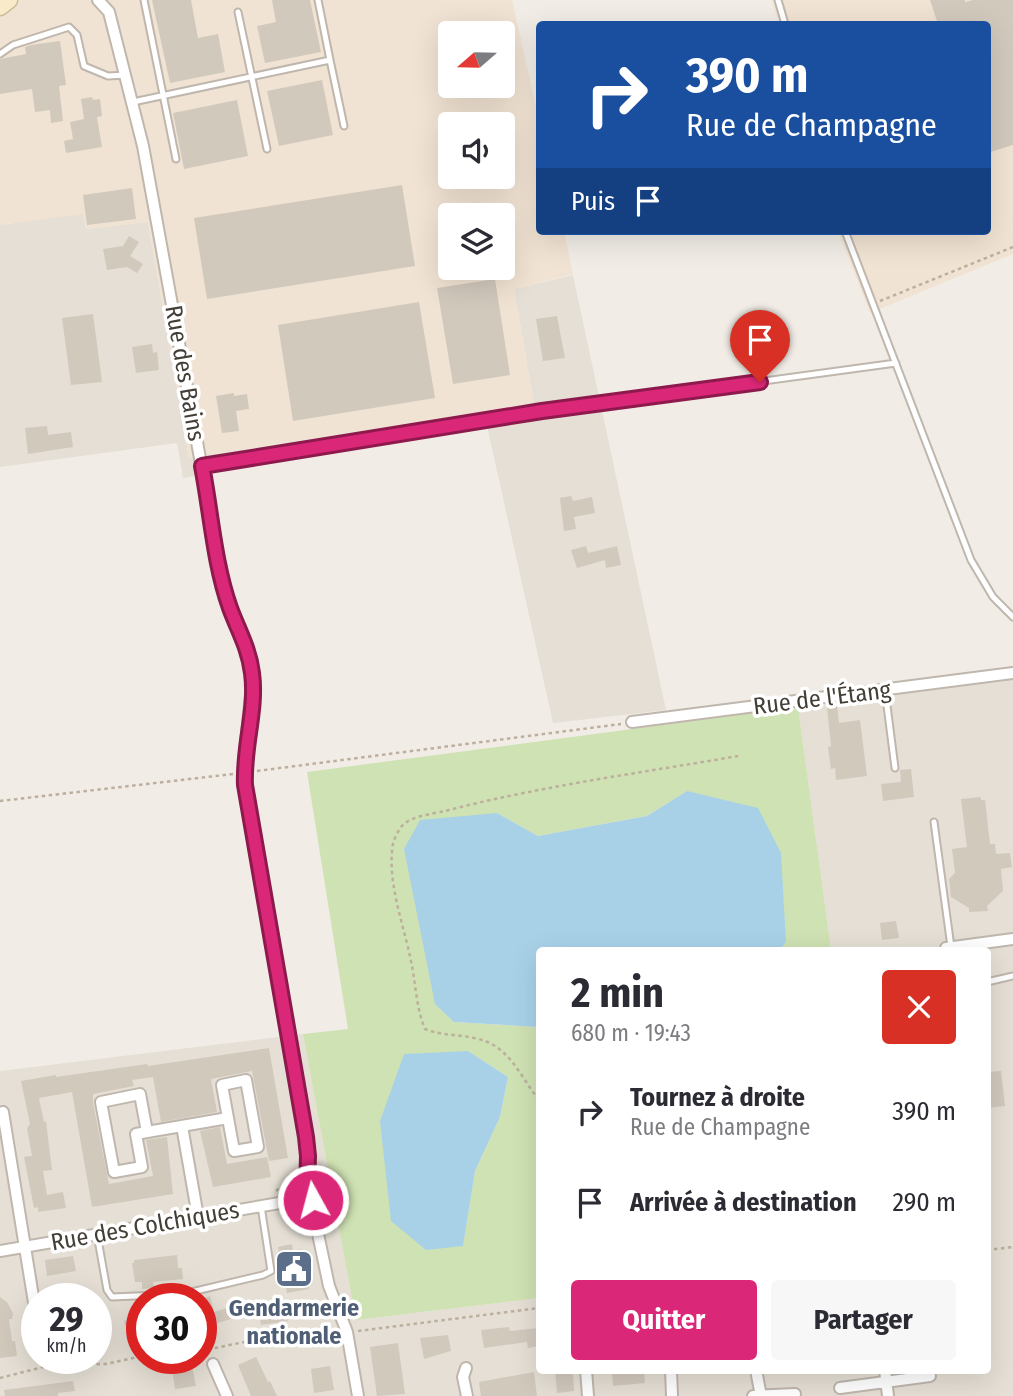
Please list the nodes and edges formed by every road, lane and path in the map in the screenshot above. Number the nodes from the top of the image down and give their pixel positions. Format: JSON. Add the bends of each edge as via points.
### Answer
{"nodes":[{"id":1,"x":9,"y":0,"type":"edge"},
{"id":2,"x":98,"y":0,"type":"edge"},
{"id":3,"x":114,"y":0,"type":"edge"},
{"id":4,"x":144,"y":0,"type":"edge"},
{"id":5,"x":318,"y":0,"type":"edge"},
{"id":6,"x":778,"y":0,"type":"edge"},
{"id":7,"x":0,"y":7,"type":"edge"},
{"id":8,"x":109,"y":12,"type":"junction"},
{"id":9,"x":238,"y":12,"type":"dead end"},
{"id":10,"x":784,"y":21,"type":"edge"},
{"id":11,"x":0,"y":54,"type":"edge"},
{"id":12,"x":330,"y":60,"type":"junction"},
{"id":13,"x":126,"y":75,"type":"junction"},
{"id":14,"x":251,"y":77,"type":"junction"},
{"id":15,"x":164,"y":96,"type":"junction"},
{"id":16,"x":133,"y":102,"type":"junction"},
{"id":17,"x":344,"y":127,"type":"dead end"},
{"id":18,"x":267,"y":149,"type":"dead end"},
{"id":19,"x":176,"y":159,"type":"dead end"},
{"id":20,"x":847,"y":235,"type":"edge"},
{"id":21,"x":1013,"y":247,"type":"edge"},
{"id":22,"x":873,"y":304,"type":"junction"},
{"id":23,"x":896,"y":363,"type":"junction"},
{"id":24,"x":202,"y":466,"type":"junction"},
{"id":25,"x":1013,"y":617,"type":"edge"},
{"id":26,"x":1013,"y":673,"type":"edge"},
{"id":27,"x":885,"y":690,"type":"junction"},
{"id":28,"x":632,"y":722,"type":"joint"},
{"id":29,"x":738,"y":757,"type":"dead end"},
{"id":30,"x":895,"y":768,"type":"dead end"},
{"id":31,"x":245,"y":772,"type":"junction"},
{"id":32,"x":0,"y":801,"type":"edge"},
{"id":33,"x":934,"y":822,"type":"dead end"},
{"id":34,"x":1013,"y":939,"type":"edge"},
{"id":35,"x":948,"y":947,"type":"edge"},
{"id":36,"x":955,"y":947,"type":"edge"},
{"id":37,"x":1013,"y":976,"type":"edge"},
{"id":38,"x":991,"y":981,"type":"edge"},
{"id":39,"x":536,"y":1095,"type":"edge"},
{"id":40,"x":3,"y":1112,"type":"dead end"},
{"id":41,"x":228,"y":1118,"type":"junction"},
{"id":42,"x":182,"y":1126,"type":"junction"},
{"id":43,"x":147,"y":1132,"type":"junction"},
{"id":44,"x":309,"y":1170,"type":"junction"},
{"id":45,"x":307,"y":1190,"type":"junction"},
{"id":46,"x":291,"y":1201,"type":"junction"},
{"id":47,"x":265,"y":1206,"type":"junction"},
{"id":48,"x":309,"y":1207,"type":"junction"},
{"id":49,"x":198,"y":1217,"type":"junction"},
{"id":50,"x":97,"y":1234,"type":"junction"},
{"id":51,"x":25,"y":1247,"type":"junction"},
{"id":52,"x":1013,"y":1247,"type":"edge"},
{"id":53,"x":991,"y":1250,"type":"edge"},
{"id":54,"x":0,"y":1251,"type":"edge"},
{"id":55,"x":31,"y":1283,"type":"edge"},
{"id":56,"x":536,"y":1308,"type":"edge"},
{"id":57,"x":347,"y":1332,"type":"junction"},
{"id":58,"x":217,"y":1348,"type":"edge"},
{"id":59,"x":126,"y":1360,"type":"edge"},
{"id":60,"x":466,"y":1368,"type":"dead end"},
{"id":61,"x":217,"y":1373,"type":"edge"},
{"id":62,"x":586,"y":1374,"type":"edge"},
{"id":63,"x":671,"y":1374,"type":"edge"},
{"id":64,"x":757,"y":1374,"type":"edge"},
{"id":65,"x":886,"y":1376,"type":"edge"},
{"id":66,"x":930,"y":1376,"type":"dead end"},
{"id":67,"x":0,"y":1378,"type":"edge"},
{"id":68,"x":840,"y":1388,"type":"dead end"},
{"id":69,"x":795,"y":1394,"type":"dead end"},
{"id":70,"x":227,"y":1396,"type":"edge"},
{"id":71,"x":358,"y":1396,"type":"edge"},
{"id":72,"x":467,"y":1396,"type":"edge"},
{"id":73,"x":589,"y":1396,"type":"edge"},
{"id":74,"x":672,"y":1396,"type":"edge"},
{"id":75,"x":753,"y":1396,"type":"edge"},
{"id":76,"x":761,"y":1396,"type":"edge"},
{"id":77,"x":888,"y":1396,"type":"edge"}],
"edges":[{"from":1,"to":7,"type":"main road"},
{"from":2,"to":8,"type":"street","name":"Rue des Bains"},
{"from":3,"to":8,"type":"street"},
{"from":4,"to":15,"type":"lane"},
{"from":5,"to":12,"type":"lane"},
{"from":6,"to":10,"type":"lane"},
{"from":8,"to":13,"type":"street","name":"Rue des Bains"},
{"from":9,"to":14,"type":"lane"},
{"from":11,"to":13,"type":"lane","via":[[69,27],[77,35],[83,66],[108,76]]},
{"from":12,"to":14,"type":"lane"},
{"from":12,"to":17,"type":"lane"},
{"from":13,"to":16,"type":"street","name":"Rue des Bains"},
{"from":14,"to":15,"type":"lane"},
{"from":14,"to":18,"type":"lane"},
{"from":15,"to":16,"type":"lane"},
{"from":15,"to":19,"type":"lane"},
{"from":16,"to":24,"type":"street","name":"Rue des Bains"},
{"from":20,"to":22,"type":"lane"},
{"from":21,"to":22,"type":"path"},
{"from":22,"to":23,"type":"lane"},
{"from":23,"to":24,"type":"lane","via":[[542,411]]},
{"from":23,"to":25,"type":"lane","via":[[971,560],[993,597]]},
{"from":24,"to":31,"type":"street","name":"Rue des Bains","via":[[222,579],[253,676]]},
{"from":26,"to":27,"type":"street","name":"Rue de l'Étang"},
{"from":27,"to":28,"type":"street","name":"Rue de l'Étang"},
{"from":27,"to":30,"type":"lane"},
{"from":28,"to":31,"type":"path"},
{"from":29,"to":39,"type":"path","via":[[487,800],[415,819],[403,824],[395,837],[393,874],[425,1029],[495,1045],[513,1060]]},
{"from":31,"to":32,"type":"path"},
{"from":31,"to":44,"type":"street","name":"Rue des Bains"},
{"from":33,"to":35,"type":"lane"},
{"from":34,"to":36,"type":"street"},
{"from":37,"to":38,"type":"lane"},
{"from":40,"to":51,"type":"street"},
{"from":41,"to":41,"type":"street","via":[[222,1085],[246,1080],[258,1147],[234,1151]]},
{"from":41,"to":42,"type":"street"},
{"from":42,"to":43,"type":"street"},
{"from":42,"to":49,"type":"street"},
{"from":43,"to":43,"type":"street","via":[[136,1134],[142,1167],[114,1172],[101,1102],[140,1094]]},
{"from":44,"to":45,"type":"street","name":"Rue des Bains"},
{"from":44,"to":47,"type":"path","via":[[302,1169],[269,1197]]},
{"from":45,"to":46,"type":"street","via":[[294,1192]]},
{"from":45,"to":48,"type":"street","via":[[313,1200]]},
{"from":46,"to":47,"type":"street","name":"Rue des Colchiques"},
{"from":46,"to":48,"type":"street","via":[[298,1209]]},
{"from":47,"to":49,"type":"street","name":"Rue des Colchiques"},
{"from":47,"to":50,"type":"lane","via":[[271,1271],[183,1294],[112,1297]]},
{"from":48,"to":57,"type":"street","via":[[329,1286]]},
{"from":49,"to":50,"type":"street","name":"Rue des Colchiques"},
{"from":50,"to":51,"type":"street","name":"Rue des Colchiques"},
{"from":51,"to":54,"type":"street","name":"Rue des Colchiques"},
{"from":51,"to":55,"type":"street"},
{"from":52,"to":53,"type":"path"},
{"from":56,"to":57,"type":"path"},
{"from":57,"to":58,"type":"path","via":[[279,1336]]},
{"from":57,"to":71,"type":"street"},
{"from":59,"to":67,"type":"path","via":[[47,1367]]},
{"from":60,"to":72,"type":"street"},
{"from":61,"to":70,"type":"street"},
{"from":62,"to":73,"type":"street"},
{"from":63,"to":74,"type":"street"},
{"from":64,"to":76,"type":"street"},
{"from":65,"to":66,"type":"street"},
{"from":65,"to":68,"type":"street"},
{"from":65,"to":77,"type":"street"},
{"from":69,"to":76,"type":"street"},
{"from":75,"to":76,"type":"street"}]}
